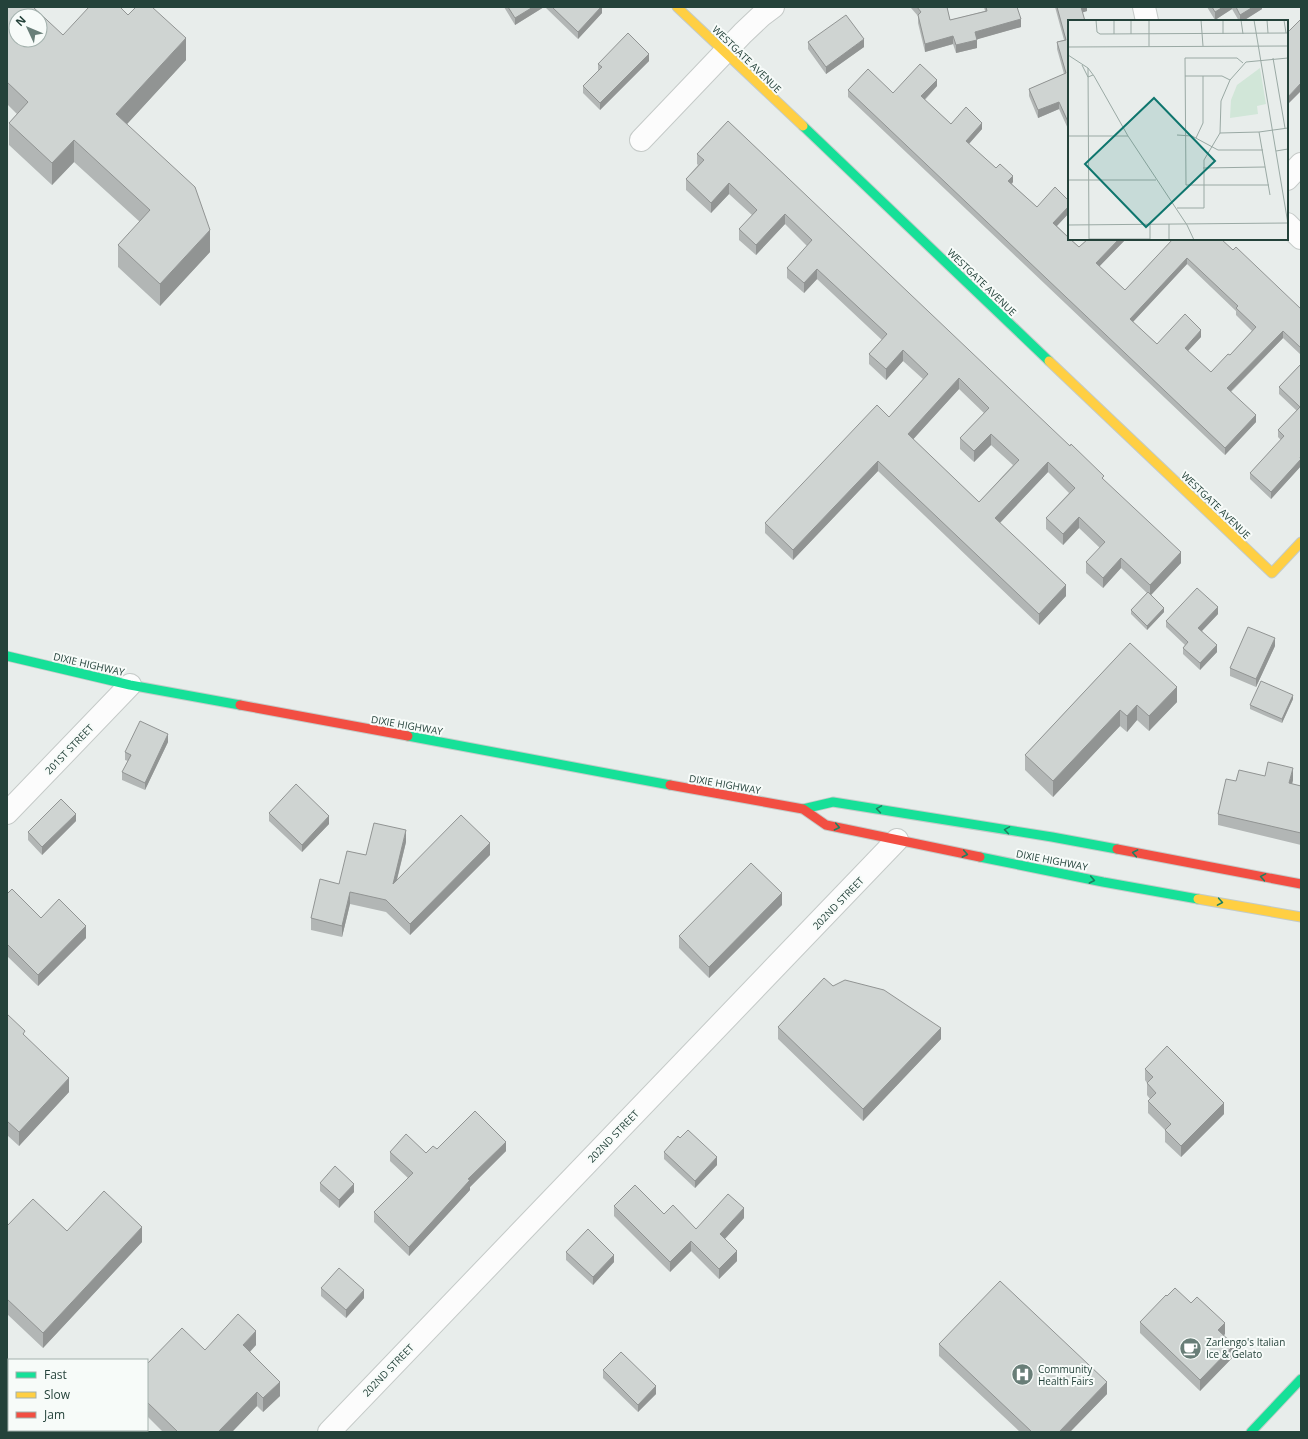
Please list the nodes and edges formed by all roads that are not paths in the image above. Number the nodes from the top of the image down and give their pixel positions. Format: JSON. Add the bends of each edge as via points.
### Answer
{"nodes":[{"id":1,"x":677,"y":7,"type":"edge"},
{"id":2,"x":773,"y":7,"type":"edge"},
{"id":3,"x":1144,"y":7,"type":"edge"},
{"id":4,"x":1147,"y":20,"type":"edge"},
{"id":5,"x":725,"y":53,"type":"junction"},
{"id":6,"x":640,"y":140,"type":"dead end"},
{"id":7,"x":1301,"y":164,"type":"edge"},
{"id":8,"x":1288,"y":178,"type":"edge"},
{"id":9,"x":1288,"y":225,"type":"edge"},
{"id":10,"x":1301,"y":238,"type":"edge"},
{"id":11,"x":1301,"y":542,"type":"edge"},
{"id":12,"x":7,"y":656,"type":"edge"},
{"id":13,"x":130,"y":685,"type":"junction"},
{"id":14,"x":804,"y":809,"type":"junction"},
{"id":15,"x":7,"y":813,"type":"edge"},
{"id":16,"x":897,"y":840,"type":"junction"},
{"id":17,"x":1301,"y":884,"type":"edge"},
{"id":18,"x":1301,"y":917,"type":"edge"},
{"id":19,"x":1301,"y":1379,"type":"edge"},
{"id":20,"x":329,"y":1432,"type":"edge"},
{"id":21,"x":1251,"y":1432,"type":"edge"}],
"edges":[{"from":1,"to":5,"type":"main road","name":"WESTGATE AVENUE"},
{"from":2,"to":5,"type":"street"},
{"from":3,"to":4,"type":"street"},
{"from":5,"to":6,"type":"street"},
{"from":5,"to":11,"type":"main road","name":"WESTGATE AVENUE","via":[[1272,573]]},
{"from":7,"to":8,"type":"street"},
{"from":9,"to":10,"type":"street"},
{"from":12,"to":13,"type":"main road","name":"DIXIE HIGHWAY"},
{"from":13,"to":14,"type":"main road","name":"DIXIE HIGHWAY"},
{"from":13,"to":15,"type":"street","name":"201ST STREET"},
{"from":14,"to":16,"type":"main road","name":"DIXIE HIGHWAY","one_way":true,"via":[[826,825]]},
{"from":17,"to":14,"type":"main road","name":"DIXIE HIGHWAY","one_way":true,"via":[[1052,837],[833,802]]},
{"from":16,"to":18,"type":"main road","name":"DIXIE HIGHWAY","one_way":true,"via":[[1103,882]]},
{"from":16,"to":20,"type":"street","name":"202ND STREET"},
{"from":19,"to":21,"type":"main road"}]}
